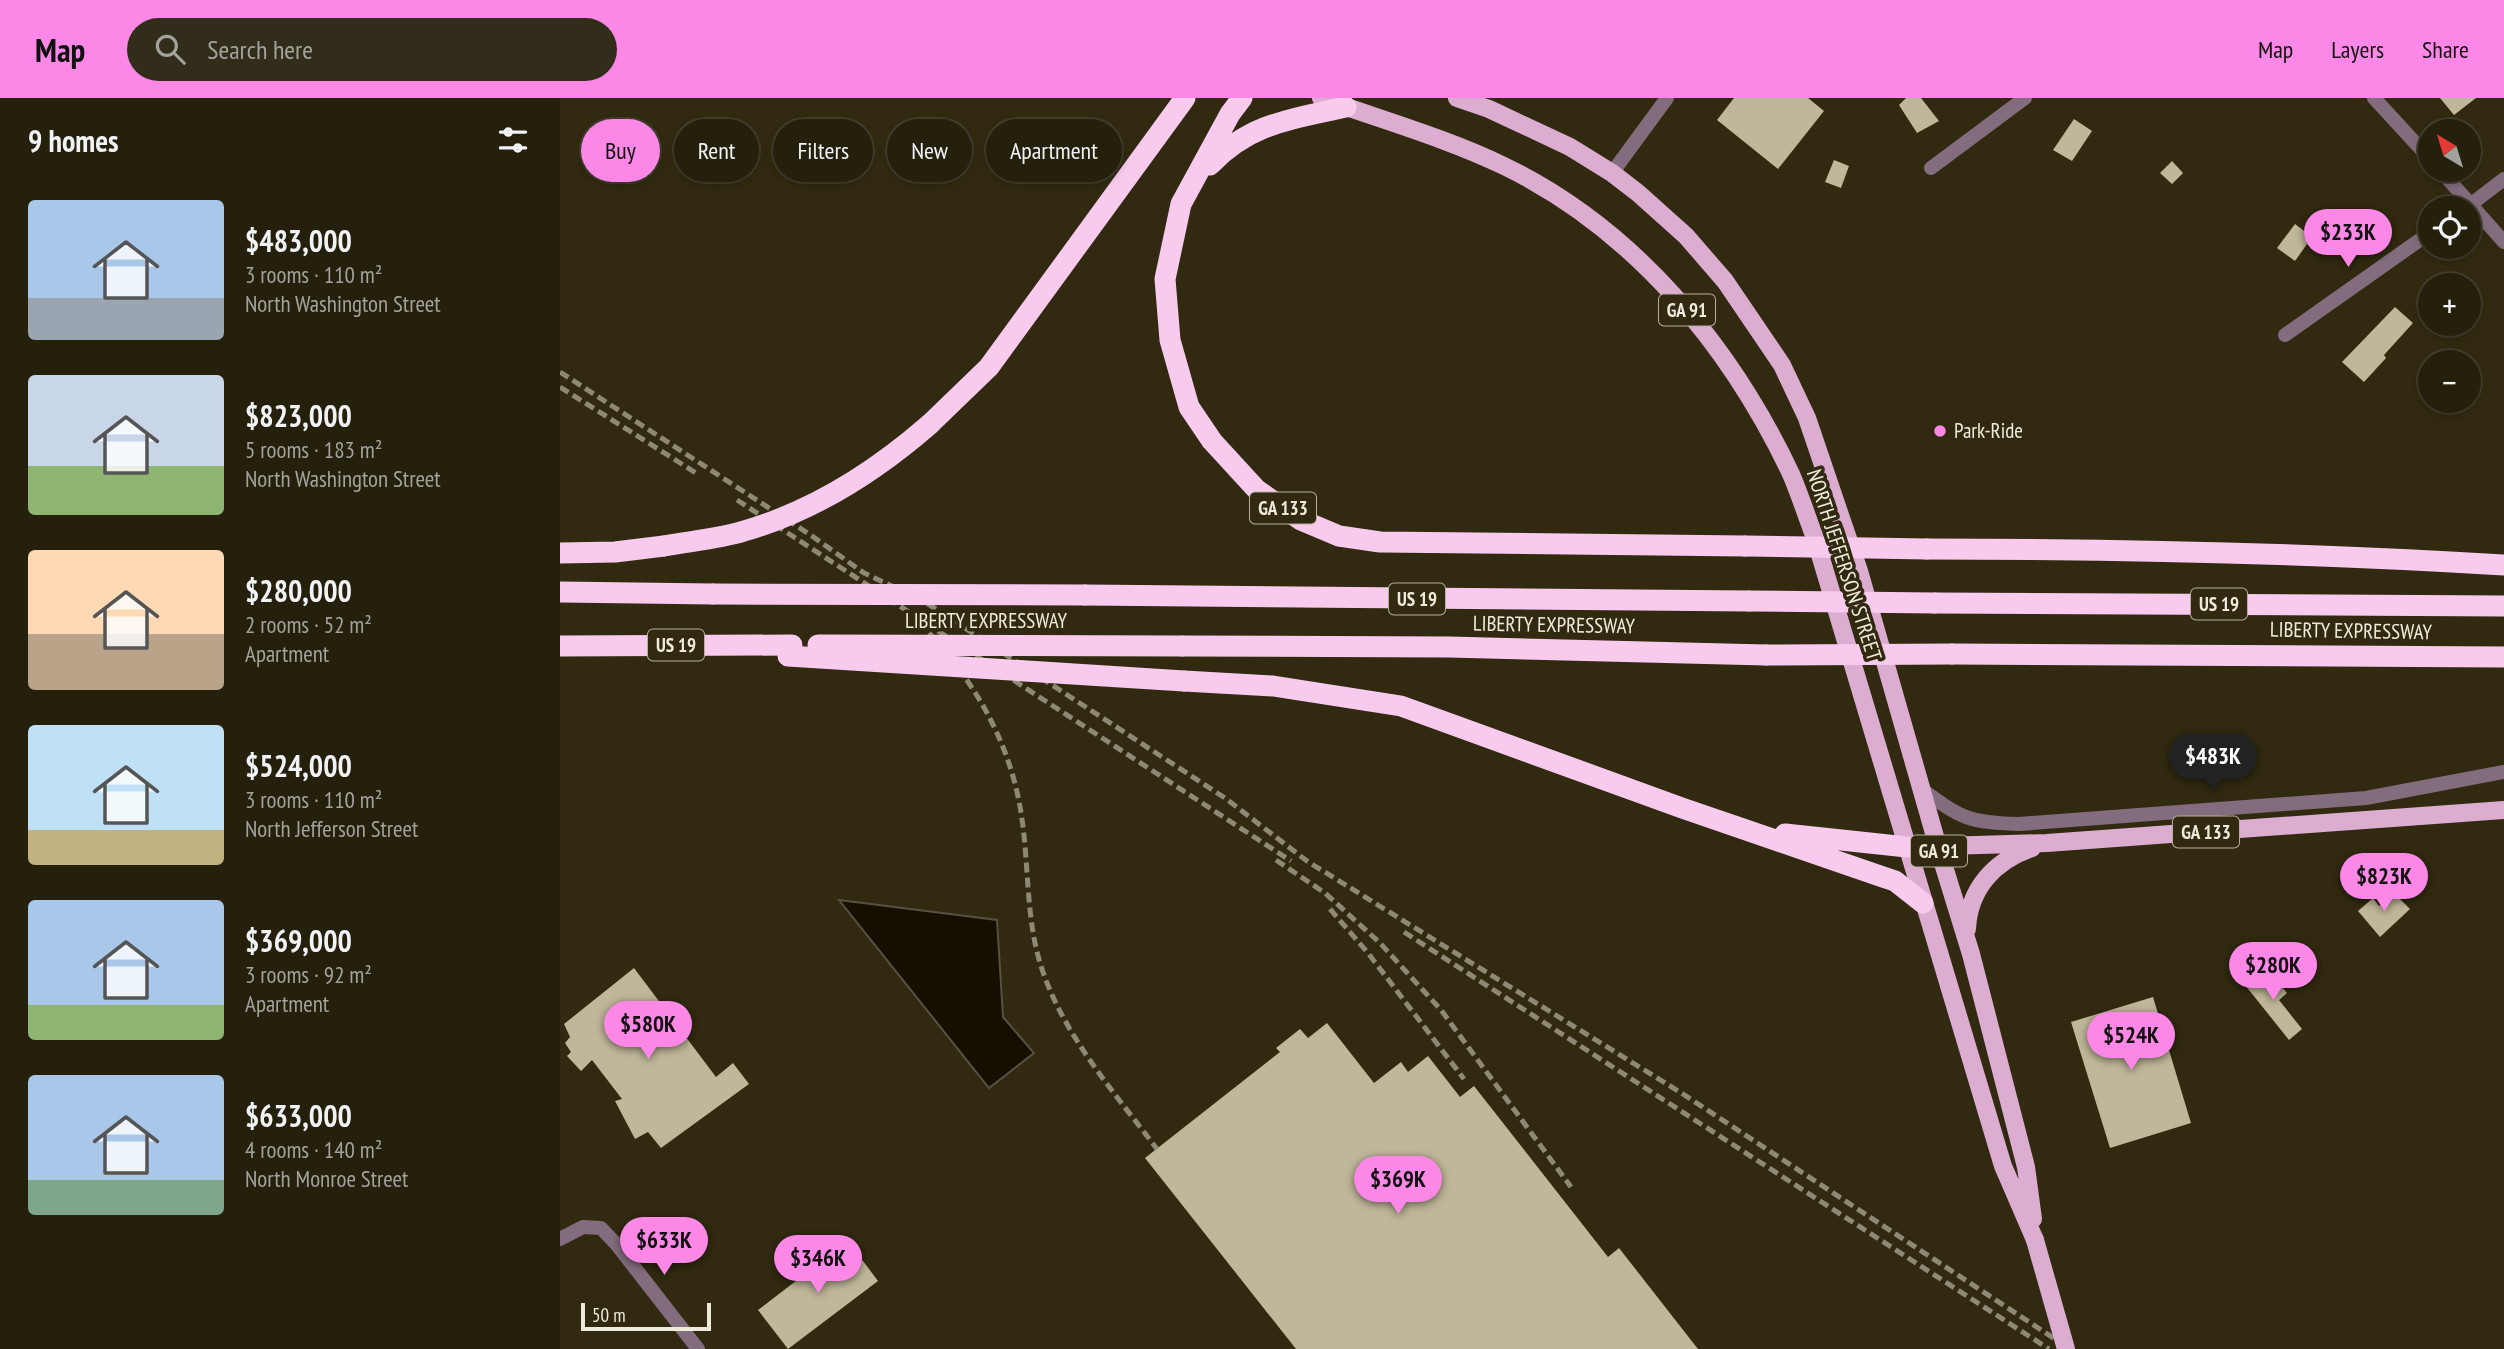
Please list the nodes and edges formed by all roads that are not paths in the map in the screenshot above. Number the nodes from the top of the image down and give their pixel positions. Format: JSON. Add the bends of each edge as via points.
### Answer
{"nodes":[{"id":1,"x":1162,"y":98,"type":"edge"},
{"id":2,"x":1185,"y":98,"type":"edge"},
{"id":3,"x":1242,"y":98,"type":"edge"},
{"id":4,"x":1321,"y":98,"type":"edge"},
{"id":5,"x":1457,"y":98,"type":"edge"},
{"id":6,"x":1667,"y":98,"type":"edge"},
{"id":7,"x":2025,"y":98,"type":"edge"},
{"id":8,"x":2374,"y":98,"type":"edge"},
{"id":9,"x":1346,"y":107,"type":"junction"},
{"id":10,"x":1154,"y":141,"type":"junction"},
{"id":11,"x":2418,"y":146,"type":"edge"},
{"id":12,"x":1931,"y":167,"type":"dead end"},
{"id":13,"x":1612,"y":173,"type":"junction"},
{"id":14,"x":2504,"y":179,"type":"edge"},
{"id":15,"x":2449,"y":182,"type":"edge"},
{"id":16,"x":1191,"y":185,"type":"junction"},
{"id":17,"x":2460,"y":196,"type":"edge"},
{"id":18,"x":2481,"y":197,"type":"edge"},
{"id":19,"x":2481,"y":220,"type":"edge"},
{"id":20,"x":2418,"y":241,"type":"edge"},
{"id":21,"x":2504,"y":242,"type":"edge"},
{"id":22,"x":2285,"y":335,"type":"dead end"},
{"id":23,"x":560,"y":553,"type":"edge"},
{"id":24,"x":2504,"y":565,"type":"edge"},
{"id":25,"x":560,"y":593,"type":"edge"},
{"id":26,"x":2504,"y":606,"type":"edge"},
{"id":27,"x":560,"y":646,"type":"edge"},
{"id":28,"x":790,"y":650,"type":"junction"},
{"id":29,"x":2504,"y":657,"type":"edge"},
{"id":30,"x":2504,"y":772,"type":"edge"},
{"id":31,"x":1920,"y":788,"type":"junction"},
{"id":32,"x":2504,"y":810,"type":"edge"},
{"id":33,"x":1752,"y":830,"type":"junction"},
{"id":34,"x":2047,"y":843,"type":"junction"},
{"id":35,"x":1907,"y":847,"type":"junction"},
{"id":36,"x":1938,"y":847,"type":"junction"},
{"id":37,"x":1923,"y":903,"type":"junction"},
{"id":38,"x":1971,"y":954,"type":"junction"},
{"id":39,"x":560,"y":1238,"type":"edge"},
{"id":40,"x":2035,"y":1240,"type":"junction"},
{"id":41,"x":698,"y":1349,"type":"edge"},
{"id":42,"x":2066,"y":1349,"type":"edge"}],
"edges":[{"from":1,"to":10,"type":"highway"},
{"from":2,"to":10,"type":"highway"},
{"from":3,"to":16,"type":"highway","number":"GA 133"},
{"from":4,"to":9,"type":"main road","number":"GA 91"},
{"from":5,"to":13,"type":"main road","name":"NORTH JEFFERSON STREET","number":"GA 91","via":[[1559,141]]},
{"from":6,"to":13,"type":"street"},
{"from":7,"to":12,"type":"street"},
{"from":8,"to":11,"type":"street"},
{"from":9,"to":16,"type":"highway","via":[[1294,117],[1246,136],[1224,150]]},
{"from":9,"to":35,"type":"main road","name":"NORTH JEFFERSON STREET","number":"GA 91","via":[[1477,154],[1557,195],[1638,258],[1708,337],[1753,403],[1792,476],[1815,538]]},
{"from":10,"to":23,"type":"highway","bridge":true,"via":[[989,368],[901,449],[855,482],[808,507],[743,532],[615,552]]},
{"from":13,"to":31,"type":"main road","name":"NORTH JEFFERSON STREET","number":"GA 91","via":[[1706,258],[1782,365],[1831,487]]},
{"from":14,"to":18,"type":"street"},
{"from":15,"to":17,"type":"street"},
{"from":16,"to":24,"type":"highway","number":"GA 133","bridge":true,"via":[[1181,204],[1166,279],[1170,340],[1189,407],[1212,441],[1257,490],[1301,520],[1339,536],[1380,542],[2145,550]]},
{"from":19,"to":21,"type":"street"},
{"from":20,"to":22,"type":"street"},
{"from":25,"to":26,"type":"highway","name":"LIBERTY EXPRESSWAY","number":"US 19","bridge":true},
{"from":27,"to":28,"type":"highway","number":"US 19","via":[[746,644]]},
{"from":28,"to":29,"type":"highway","name":"LIBERTY EXPRESSWAY","bridge":true,"via":[[1182,646],[1766,655]]},
{"from":28,"to":33,"type":"highway","bridge":true,"via":[[1273,686],[1401,706]]},
{"from":30,"to":31,"type":"street","via":[[2366,799],[2019,824],[1970,820]]},
{"from":31,"to":36,"type":"main road","name":"NORTH JEFFERSON STREET","number":"GA 91"},
{"from":32,"to":34,"type":"main road","number":"GA 133"},
{"from":33,"to":35,"type":"highway"},
{"from":33,"to":37,"type":"highway","via":[[1895,881]]},
{"from":34,"to":36,"type":"main road","number":"GA 133"},
{"from":34,"to":38,"type":"main road","via":[[2005,860],[1980,885],[1968,916]]},
{"from":35,"to":36,"type":"main road","number":"GA 133"},
{"from":35,"to":37,"type":"main road","name":"NORTH JEFFERSON STREET","number":"GA 91"},
{"from":36,"to":38,"type":"main road","name":"NORTH JEFFERSON STREET","number":"GA 91"},
{"from":37,"to":40,"type":"main road","name":"NORTH JEFFERSON STREET","number":"GA 91","via":[[2003,1166]]},
{"from":38,"to":40,"type":"main road","name":"NORTH JEFFERSON STREET","number":"GA 91","via":[[2026,1167]]},
{"from":39,"to":41,"type":"street","via":[[583,1227],[601,1228]]},
{"from":40,"to":42,"type":"main road","name":"NORTH JEFFERSON STREET","number":"GA 91","bridge":true}]}
